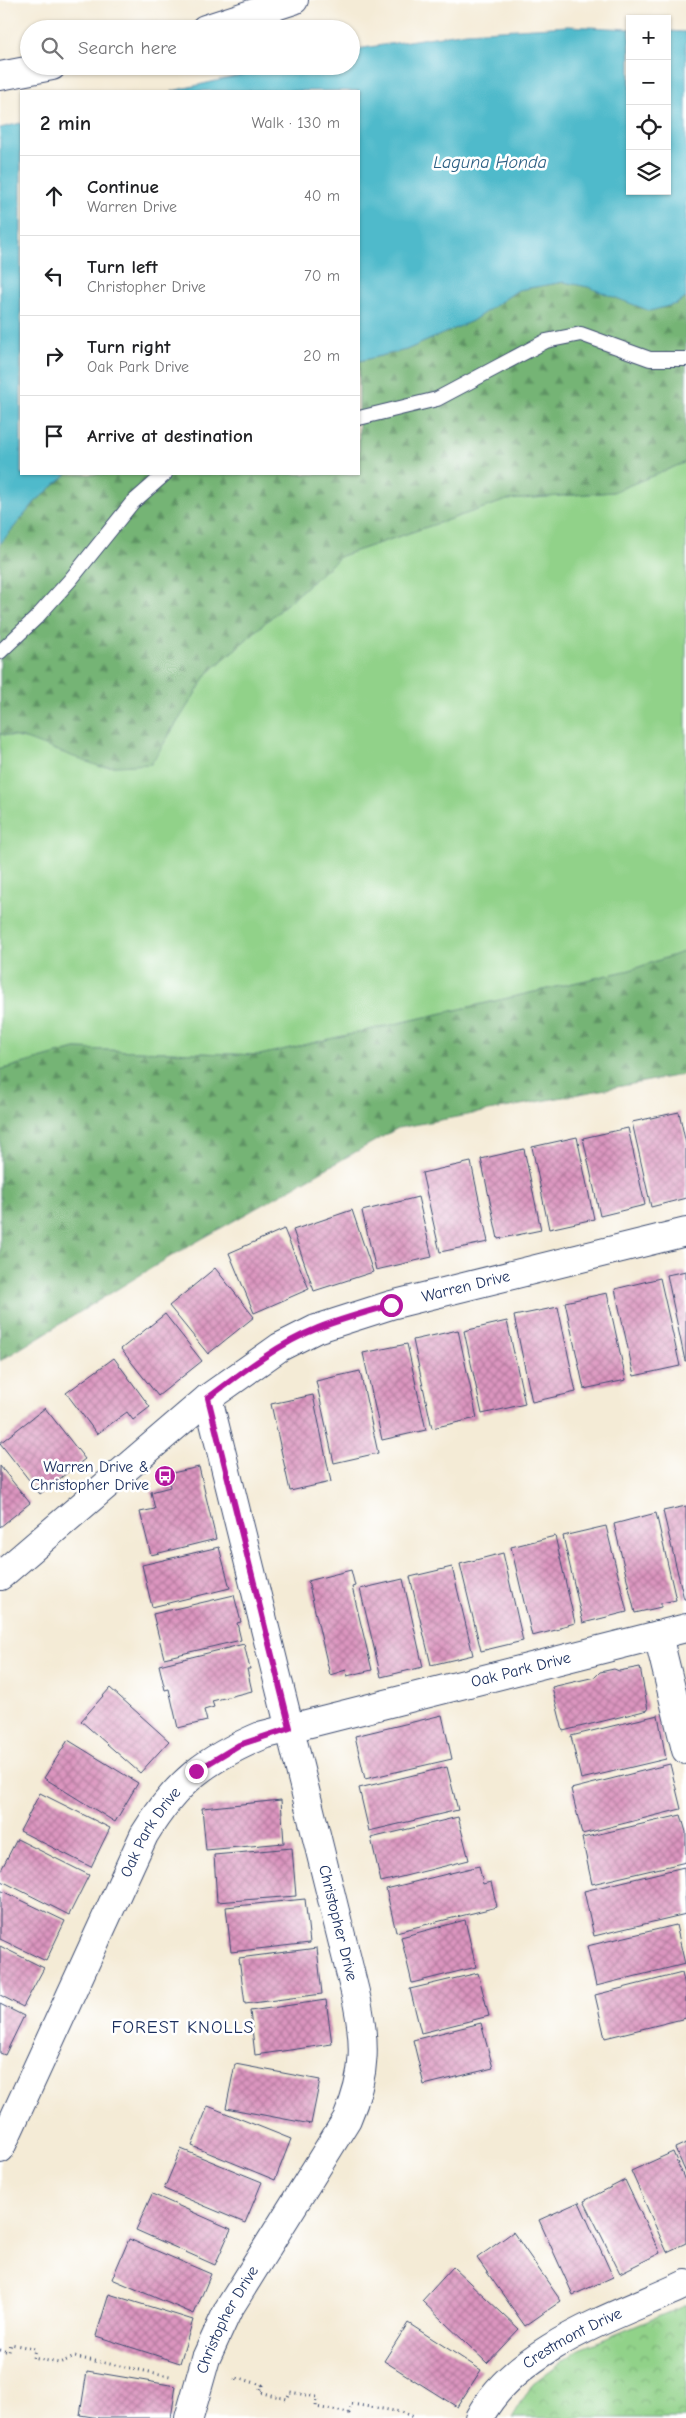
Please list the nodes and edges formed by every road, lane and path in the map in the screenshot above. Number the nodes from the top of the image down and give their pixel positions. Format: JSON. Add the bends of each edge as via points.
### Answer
{"nodes":[{"id":1,"x":294,"y":0,"type":"edge"},
{"id":2,"x":233,"y":20,"type":"edge"},
{"id":3,"x":20,"y":72,"type":"edge"},
{"id":4,"x":0,"y":76,"type":"edge"},
{"id":5,"x":686,"y":359,"type":"edge"},
{"id":6,"x":360,"y":418,"type":"edge"},
{"id":7,"x":164,"y":475,"type":"edge"},
{"id":8,"x":0,"y":652,"type":"edge"},
{"id":9,"x":686,"y":1232,"type":"edge"},
{"id":10,"x":208,"y":1398,"type":"junction"},
{"id":11,"x":0,"y":1576,"type":"edge"},
{"id":12,"x":686,"y":1628,"type":"edge"},
{"id":13,"x":658,"y":1635,"type":"junction"},
{"id":14,"x":290,"y":1728,"type":"junction"},
{"id":15,"x":686,"y":1750,"type":"edge"},
{"id":16,"x":0,"y":2148,"type":"edge"},
{"id":17,"x":686,"y":2284,"type":"edge"},
{"id":18,"x":0,"y":2350,"type":"edge"},
{"id":19,"x":198,"y":2381,"type":"junction"},
{"id":20,"x":189,"y":2418,"type":"edge"},
{"id":21,"x":415,"y":2418,"type":"edge"},
{"id":22,"x":478,"y":2418,"type":"edge"}],
"edges":[{"from":1,"to":2,"type":"street"},
{"from":3,"to":4,"type":"street"},
{"from":5,"to":6,"type":"lane","via":[[650,359],[581,334],[546,341],[437,399]]},
{"from":7,"to":8,"type":"lane","via":[[132,503],[71,580]]},
{"from":9,"to":10,"type":"street","name":"Warren Drive","via":[[352,1316],[280,1347]]},
{"from":10,"to":11,"type":"street","name":"Warren Drive"},
{"from":10,"to":14,"type":"street","name":"Christopher Drive"},
{"from":12,"to":13,"type":"street","name":"Oak Park Drive"},
{"from":13,"to":14,"type":"street","name":"Oak Park Drive"},
{"from":13,"to":15,"type":"street"},
{"from":14,"to":16,"type":"street","name":"Oak Park Drive","via":[[264,1735],[217,1756],[175,1790],[158,1812],[127,1871]]},
{"from":14,"to":19,"type":"street","name":"Christopher Drive","via":[[355,1992],[364,2035],[363,2065],[360,2084],[347,2119],[228,2310]]},
{"from":17,"to":22,"type":"street","name":"Crestmont Drive","via":[[548,2349],[522,2366],[500,2387]]},
{"from":18,"to":19,"type":"path","via":[[9,2352],[11,2344],[35,2349],[33,2358],[59,2363],[75,2357]]},
{"from":19,"to":20,"type":"street","name":"Christopher Drive"},
{"from":19,"to":21,"type":"path","via":[[232,2387],[236,2377],[262,2385],[259,2392],[288,2399],[290,2392],[317,2398],[316,2407],[350,2413],[352,2404],[400,2412]]}]}
